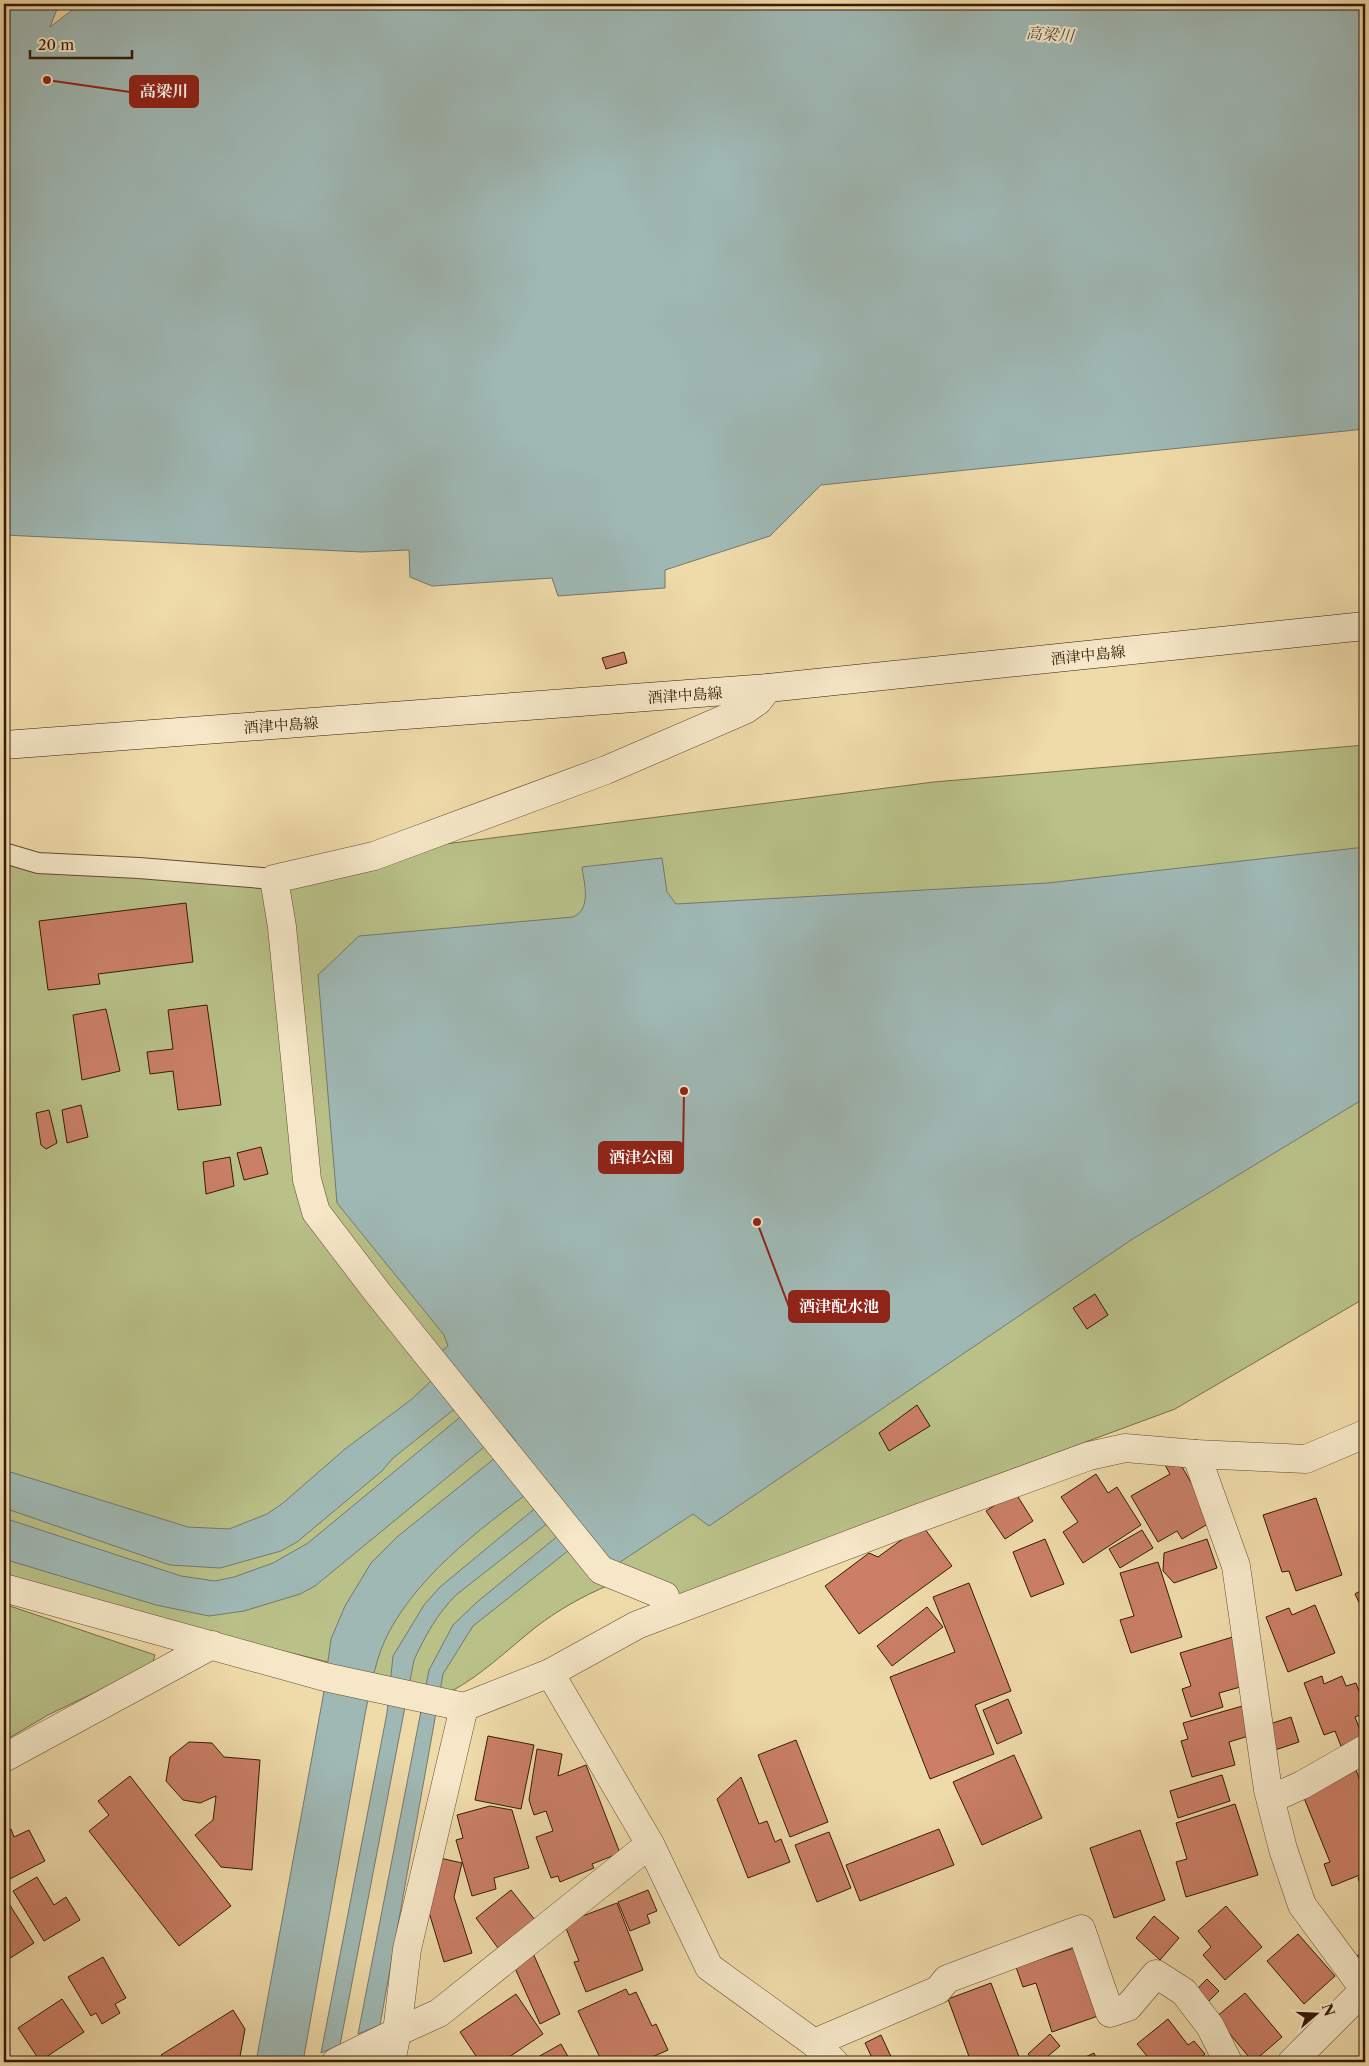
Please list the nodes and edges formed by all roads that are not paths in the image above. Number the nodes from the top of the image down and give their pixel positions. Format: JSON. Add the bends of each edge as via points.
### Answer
{"nodes":[{"id":1,"x":1365,"y":626,"type":"edge"},
{"id":2,"x":768,"y":688,"type":"junction"},
{"id":3,"x":4,"y":745,"type":"edge"},
{"id":4,"x":4,"y":853,"type":"edge"},
{"id":5,"x":274,"y":879,"type":"junction"},
{"id":6,"x":1365,"y":1434,"type":"edge"},
{"id":7,"x":1196,"y":1454,"type":"junction"},
{"id":8,"x":4,"y":1588,"type":"edge"},
{"id":9,"x":664,"y":1596,"type":"dead end"},
{"id":10,"x":212,"y":1645,"type":"junction"},
{"id":11,"x":550,"y":1673,"type":"junction"},
{"id":12,"x":455,"y":1706,"type":"junction"},
{"id":13,"x":1365,"y":1749,"type":"edge"},
{"id":14,"x":4,"y":1758,"type":"edge"},
{"id":15,"x":1271,"y":1800,"type":"junction"},
{"id":16,"x":650,"y":1844,"type":"junction"},
{"id":17,"x":1364,"y":1989,"type":"edge"},
{"id":18,"x":814,"y":2043,"type":"junction"},
{"id":19,"x":390,"y":2044,"type":"edge"},
{"id":20,"x":336,"y":2062,"type":"edge"},
{"id":21,"x":834,"y":2062,"type":"edge"},
{"id":22,"x":1228,"y":2062,"type":"edge"},
{"id":23,"x":1292,"y":2062,"type":"edge"}],
"edges":[{"from":1,"to":2,"type":"street","name":"酒津中島線"},
{"from":2,"to":3,"type":"street","name":"酒津中島線"},
{"from":2,"to":5,"type":"street","via":[[745,710],[606,770],[374,856]]},
{"from":4,"to":5,"type":"lane","via":[[38,863]]},
{"from":5,"to":9,"type":"street","via":[[282,927],[307,1180],[316,1212],[376,1292],[601,1570]]},
{"from":6,"to":7,"type":"street","via":[[1306,1459]]},
{"from":7,"to":11,"type":"street","via":[[1125,1448],[1089,1456],[637,1625]]},
{"from":7,"to":15,"type":"street","via":[[1236,1566]]},
{"from":8,"to":10,"type":"street"},
{"from":10,"to":12,"type":"street","via":[[325,1677]]},
{"from":10,"to":14,"type":"street"},
{"from":11,"to":12,"type":"street"},
{"from":11,"to":16,"type":"street"},
{"from":12,"to":19,"type":"street"},
{"from":13,"to":15,"type":"street"},
{"from":15,"to":17,"type":"street","via":[[1302,1905]]},
{"from":16,"to":18,"type":"street","via":[[709,1967]]},
{"from":16,"to":19,"type":"street","via":[[439,2013]]},
{"from":17,"to":23,"type":"street"},
{"from":18,"to":21,"type":"street"},
{"from":18,"to":22,"type":"street","via":[[938,1990],[946,1979],[1081,1929],[1110,2013],[1128,2007],[1156,1974],[1184,1992],[1210,2026]]},
{"from":19,"to":20,"type":"street"}]}
